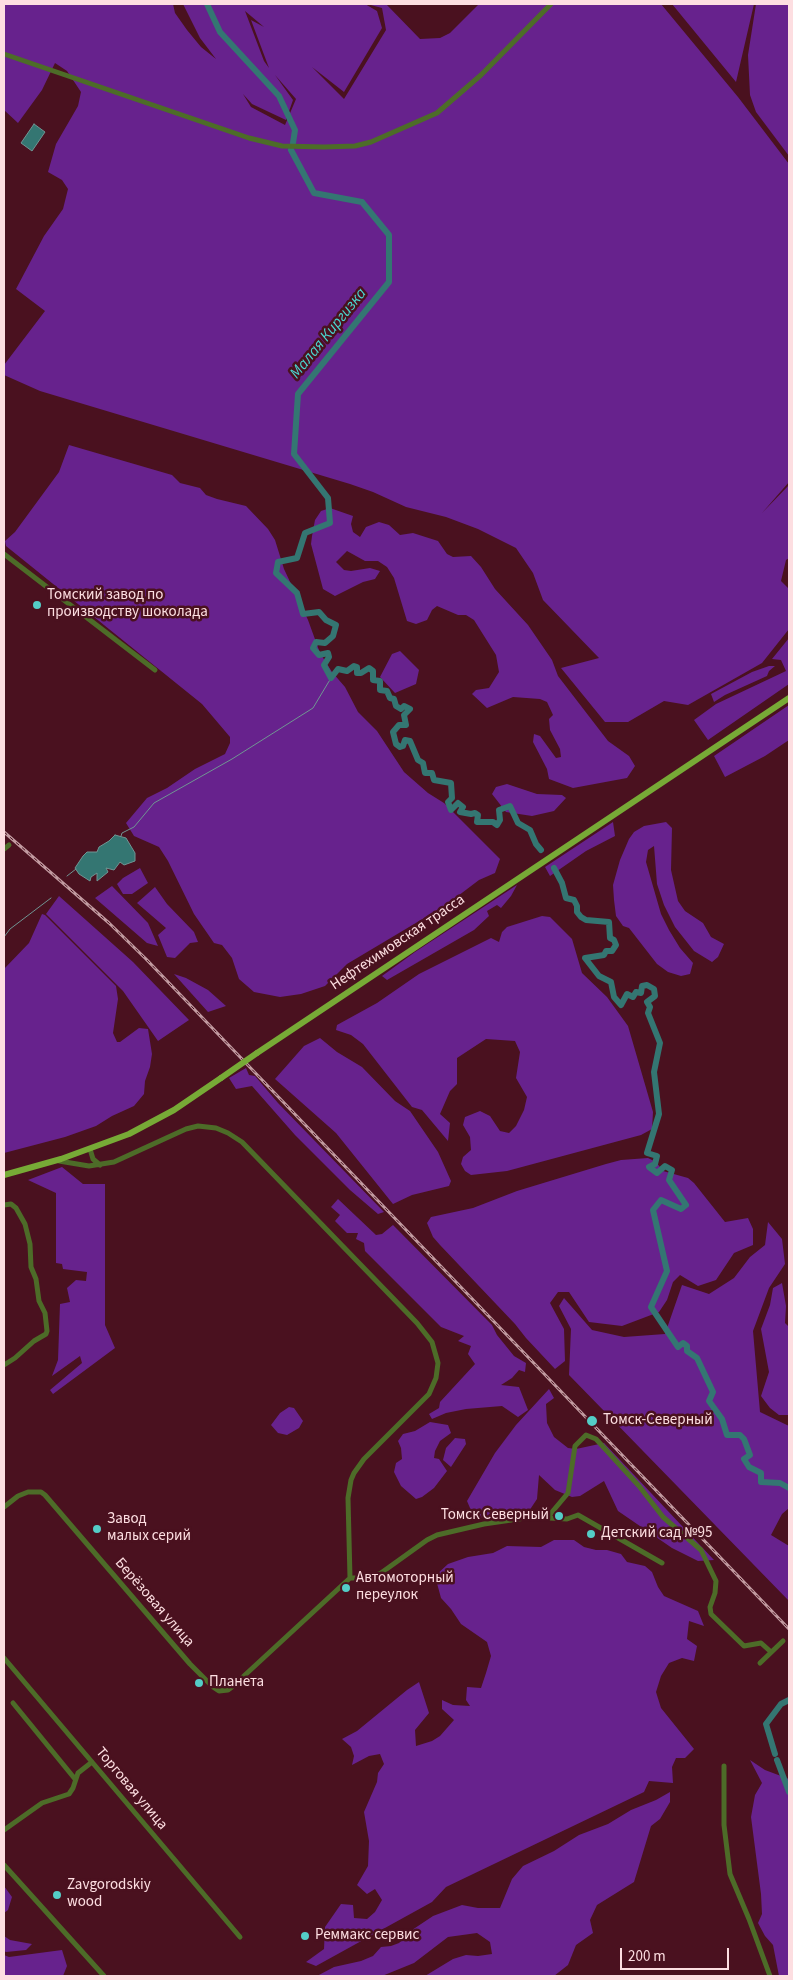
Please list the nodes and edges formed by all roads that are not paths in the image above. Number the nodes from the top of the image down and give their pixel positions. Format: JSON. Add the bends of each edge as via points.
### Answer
{"nodes":[{"id":1,"x":551,"y":4,"type":"edge"},
{"id":2,"x":4,"y":54,"type":"edge"},
{"id":3,"x":4,"y":554,"type":"edge"},
{"id":4,"x":155,"y":670,"type":"dead end"},
{"id":5,"x":789,"y":698,"type":"edge"},
{"id":6,"x":9,"y":845,"type":"dead end"},
{"id":7,"x":4,"y":849,"type":"edge"},
{"id":8,"x":90,"y":1149,"type":"junction"},
{"id":9,"x":55,"y":1161,"type":"junction"},
{"id":10,"x":101,"y":1165,"type":"junction"},
{"id":11,"x":4,"y":1175,"type":"edge"},
{"id":12,"x":4,"y":1205,"type":"edge"},
{"id":13,"x":4,"y":1365,"type":"edge"},
{"id":14,"x":4,"y":1507,"type":"edge"},
{"id":15,"x":547,"y":1518,"type":"junction"},
{"id":16,"x":662,"y":1564,"type":"dead end"},
{"id":17,"x":350,"y":1578,"type":"junction"},
{"id":18,"x":783,"y":1641,"type":"dead end"},
{"id":19,"x":771,"y":1652,"type":"junction"},
{"id":20,"x":4,"y":1658,"type":"edge"},
{"id":21,"x":760,"y":1663,"type":"dead end"},
{"id":22,"x":13,"y":1703,"type":"dead end"},
{"id":23,"x":92,"y":1762,"type":"junction"},
{"id":24,"x":724,"y":1766,"type":"dead end"},
{"id":25,"x":75,"y":1779,"type":"junction"},
{"id":26,"x":4,"y":1830,"type":"edge"},
{"id":27,"x":4,"y":1865,"type":"edge"},
{"id":28,"x":240,"y":1937,"type":"dead end"},
{"id":29,"x":104,"y":1976,"type":"edge"},
{"id":30,"x":770,"y":1976,"type":"edge"}],
"edges":[{"from":1,"to":2,"type":"street","via":[[481,75],[437,113],[355,146],[282,146],[249,138]]},
{"from":3,"to":4,"type":"street"},
{"from":5,"to":8,"type":"main road","name":"Нефтехимовская трасса","bridge":true,"via":[[152,1123]]},
{"from":6,"to":7,"type":"street"},
{"from":8,"to":9,"type":"main road","name":"Нефтехимовская трасса"},
{"from":8,"to":10,"type":"street","via":[[92,1159]]},
{"from":9,"to":10,"type":"street"},
{"from":9,"to":11,"type":"main road","name":"Нефтехимовская трасса"},
{"from":10,"to":17,"type":"street","via":[[186,1129],[198,1126],[228,1133],[242,1142],[417,1322],[432,1342],[438,1363],[429,1394],[354,1472],[348,1498]]},
{"from":12,"to":13,"type":"street","via":[[11,1204],[16,1208],[24,1224],[47,1331]]},
{"from":14,"to":17,"type":"street","name":"Берёзовая улица","via":[[28,1492],[45,1494],[190,1664],[219,1691],[232,1688]]},
{"from":15,"to":16,"type":"street","via":[[567,1519],[578,1515]]},
{"from":15,"to":17,"type":"street","via":[[515,1519],[437,1535],[381,1573],[368,1578]]},
{"from":15,"to":19,"type":"street","via":[[568,1493],[575,1446],[586,1435],[596,1439],[663,1517],[701,1550],[716,1581],[711,1614],[744,1646],[761,1643]]},
{"from":18,"to":19,"type":"street"},
{"from":19,"to":21,"type":"street"},
{"from":20,"to":23,"type":"street","name":"Торговая улица"},
{"from":22,"to":25,"type":"street"},
{"from":23,"to":25,"type":"street"},
{"from":23,"to":28,"type":"street","name":"Торговая улица"},
{"from":24,"to":30,"type":"street","via":[[724,1825],[730,1874]]},
{"from":25,"to":26,"type":"street","via":[[69,1794],[42,1802]]},
{"from":27,"to":29,"type":"street"}]}
